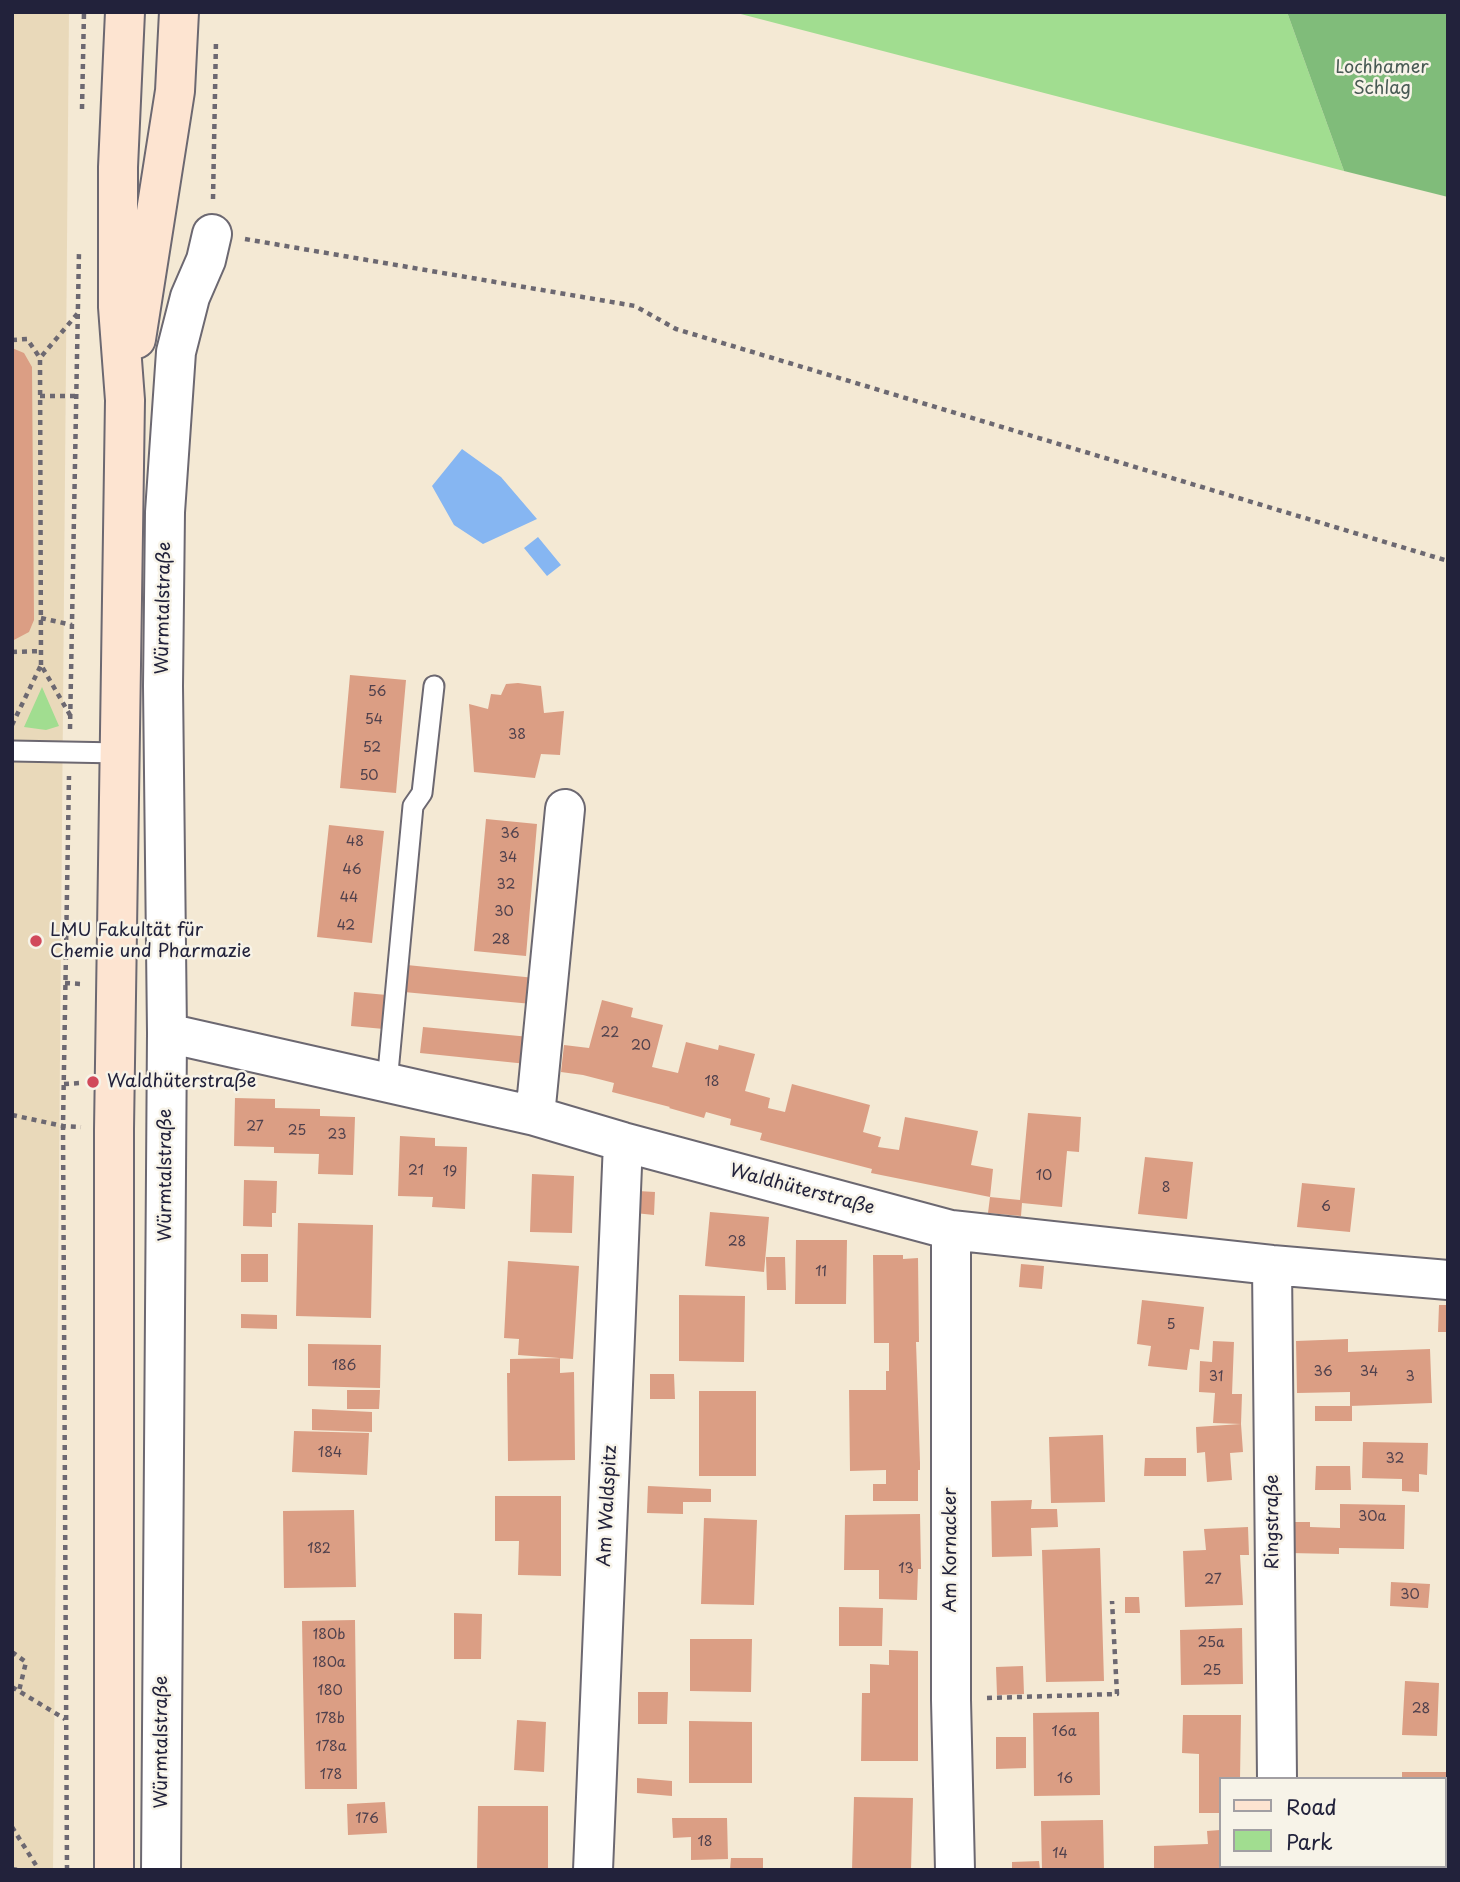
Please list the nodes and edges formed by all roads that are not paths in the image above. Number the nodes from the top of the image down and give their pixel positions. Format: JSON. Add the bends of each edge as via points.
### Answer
{"nodes":[{"id":1,"x":125,"y":12,"type":"edge"},
{"id":2,"x":179,"y":12,"type":"edge"},
{"id":3,"x":212,"y":234,"type":"road end"},
{"id":4,"x":125,"y":400,"type":"junction"},
{"id":5,"x":434,"y":686,"type":"dead end"},
{"id":6,"x":12,"y":751,"type":"edge"},
{"id":7,"x":120,"y":752,"type":"junction"},
{"id":8,"x":565,"y":809,"type":"dead end"},
{"id":9,"x":167,"y":1033,"type":"junction"},
{"id":10,"x":387,"y":1083,"type":"junction"},
{"id":11,"x":535,"y":1116,"type":"junction"},
{"id":12,"x":623,"y":1142,"type":"junction"},
{"id":13,"x":951,"y":1230,"type":"junction"},
{"id":14,"x":1272,"y":1265,"type":"junction"},
{"id":15,"x":1448,"y":1280,"type":"edge"},
{"id":16,"x":1277,"y":1777,"type":"edge"},
{"id":17,"x":114,"y":1870,"type":"edge"},
{"id":18,"x":161,"y":1870,"type":"edge"},
{"id":19,"x":593,"y":1870,"type":"edge"},
{"id":20,"x":955,"y":1870,"type":"edge"}],
"edges":[{"from":1,"to":4,"type":"main road","via":[[118,167],[118,295]]},
{"from":2,"to":4,"type":"main road","via":[[165,164]]},
{"from":3,"to":9,"type":"street","name":"Würmtalstraße","via":[[176,352],[166,512]]},
{"from":4,"to":7,"type":"main road"},
{"from":5,"to":10,"type":"lane","via":[[422,793],[413,806]]},
{"from":6,"to":7,"type":"lane"},
{"from":7,"to":17,"type":"main road","via":[[114,1129]]},
{"from":8,"to":11,"type":"street"},
{"from":9,"to":10,"type":"street","name":"Waldhüterstraße"},
{"from":9,"to":18,"type":"street","name":"Würmtalstraße"},
{"from":10,"to":11,"type":"street","name":"Waldhüterstraße"},
{"from":11,"to":12,"type":"street","name":"Waldhüterstraße"},
{"from":12,"to":13,"type":"street","name":"Waldhüterstraße"},
{"from":12,"to":19,"type":"street","name":"Am Waldspitz"},
{"from":13,"to":14,"type":"street","name":"Waldhüterstraße"},
{"from":13,"to":20,"type":"street","name":"Am Kornacker"},
{"from":14,"to":15,"type":"street","name":"Waldhüterstraße"},
{"from":14,"to":16,"type":"street","name":"Ringstraße"}]}
